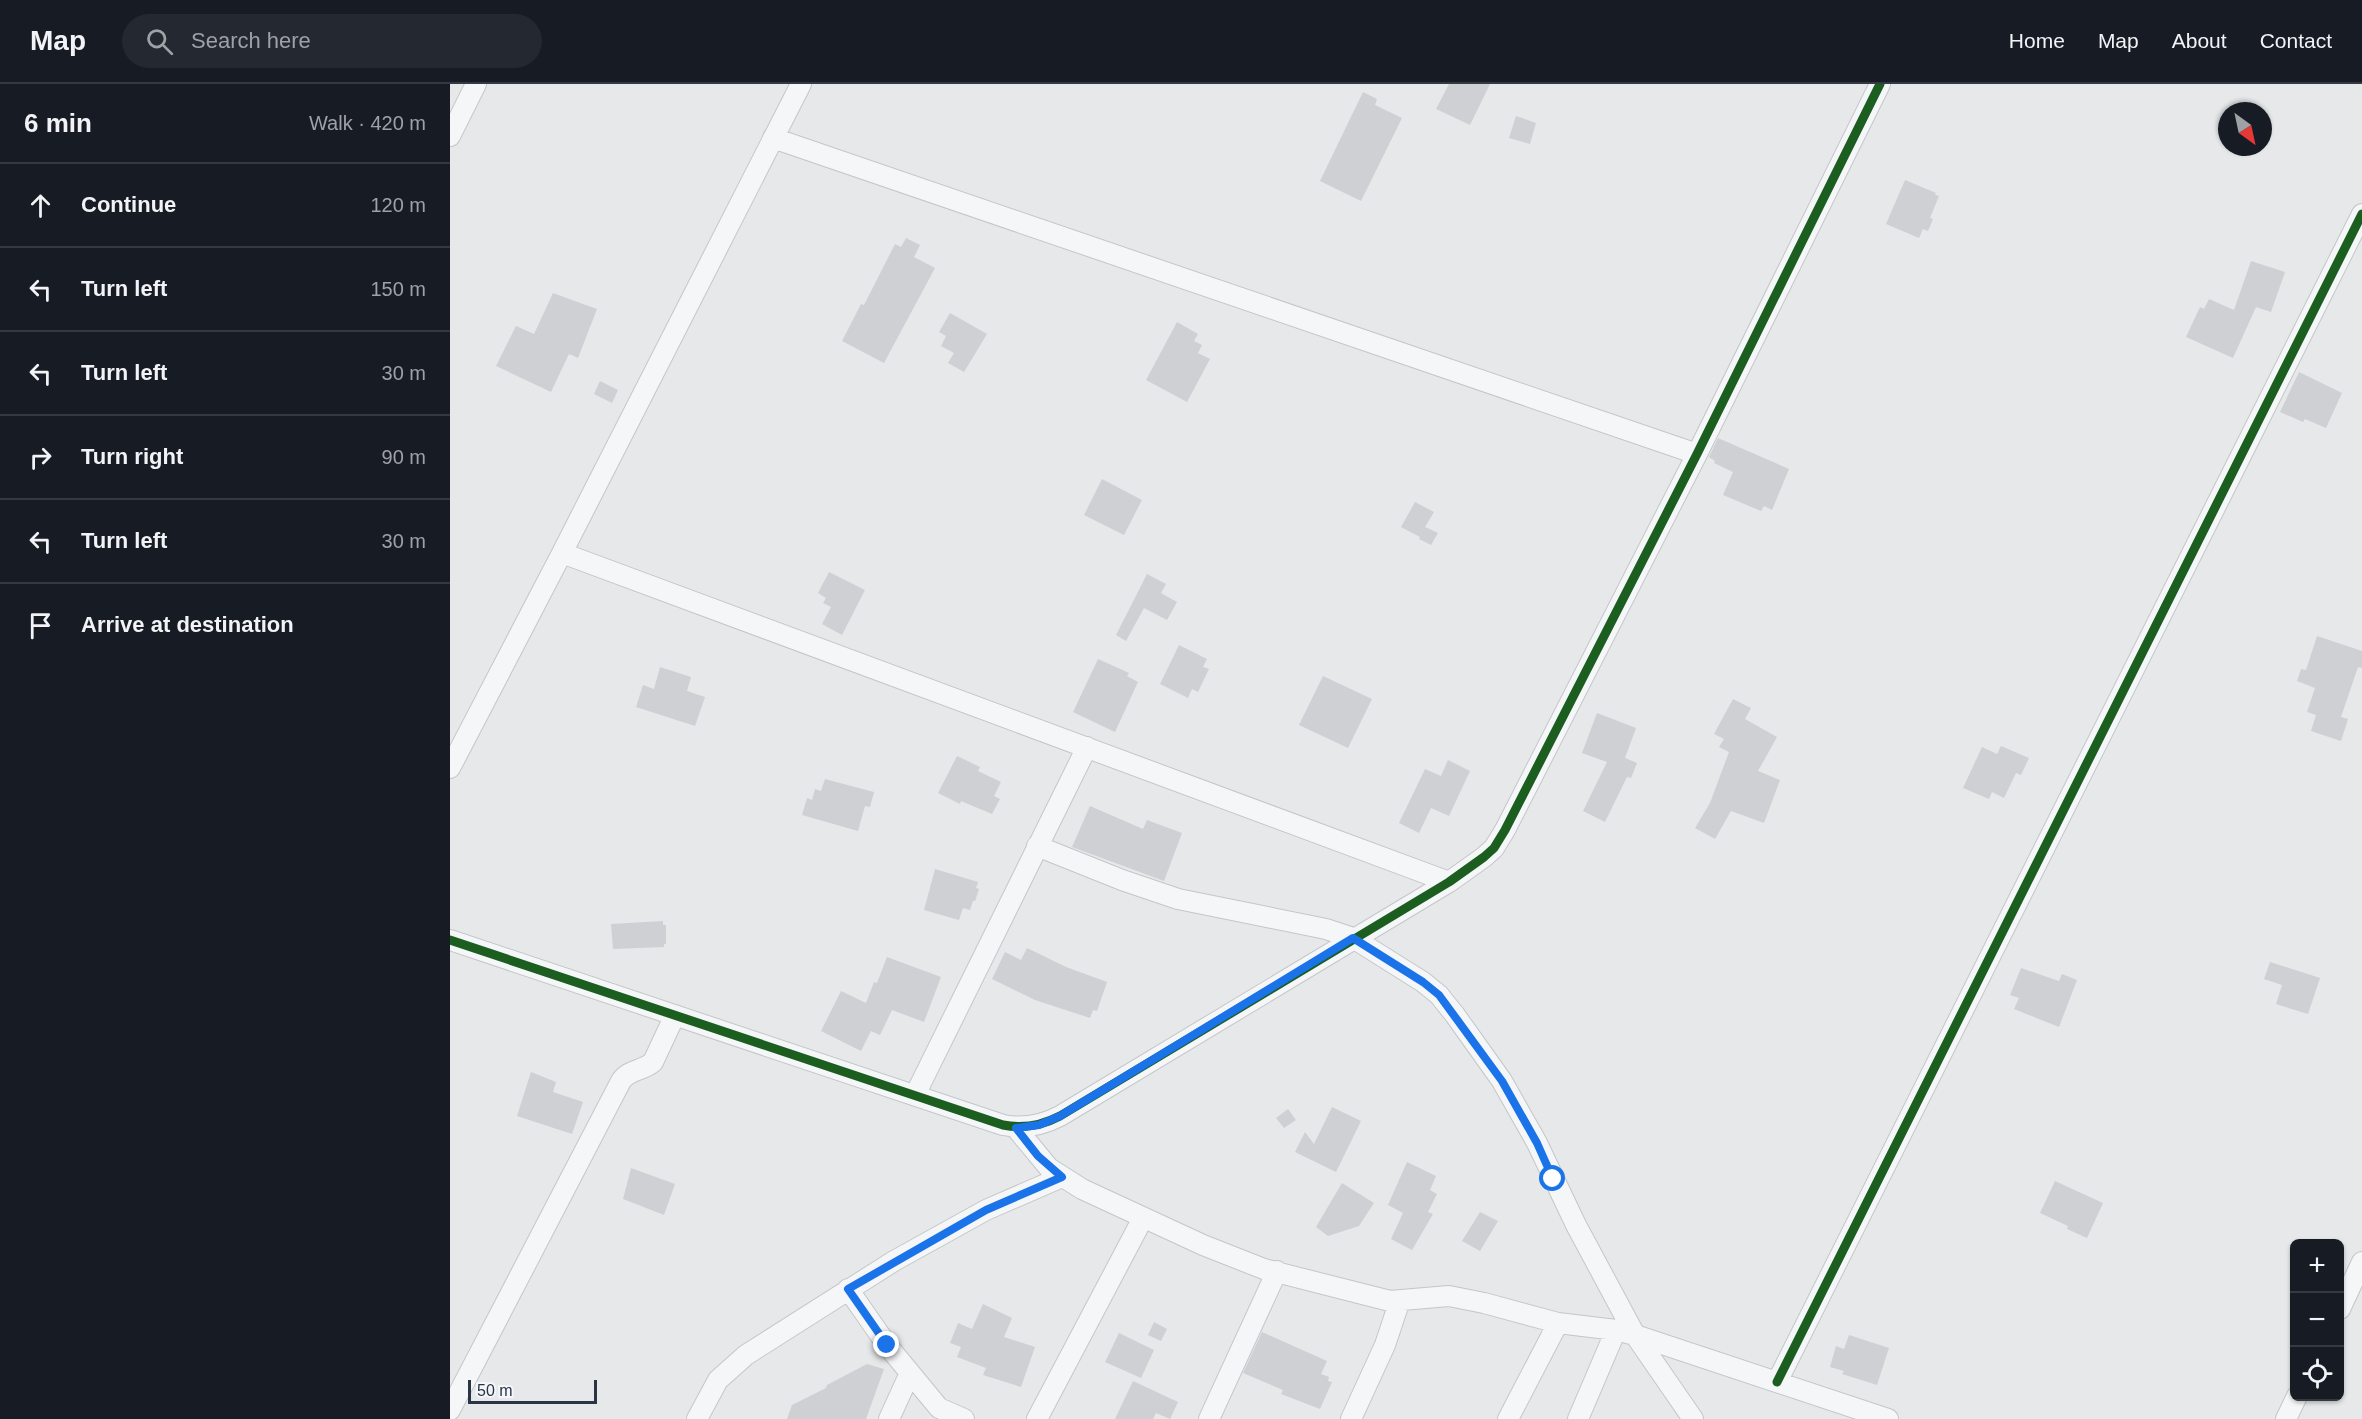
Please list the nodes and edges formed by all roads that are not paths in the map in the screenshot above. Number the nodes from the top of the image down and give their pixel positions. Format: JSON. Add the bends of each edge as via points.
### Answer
{"nodes":[{"id":1,"x":477,"y":84,"type":"edge"},
{"id":2,"x":801,"y":84,"type":"edge"},
{"id":3,"x":1880,"y":84,"type":"edge"},
{"id":4,"x":450,"y":136,"type":"edge"},
{"id":5,"x":773,"y":138,"type":"junction"},
{"id":6,"x":2362,"y":214,"type":"edge"},
{"id":7,"x":1697,"y":454,"type":"junction"},
{"id":8,"x":562,"y":554,"type":"junction"},
{"id":9,"x":1087,"y":747,"type":"junction"},
{"id":10,"x":450,"y":768,"type":"edge"},
{"id":11,"x":1037,"y":846,"type":"junction"},
{"id":12,"x":1449,"y":882,"type":"junction"},
{"id":13,"x":1353,"y":938,"type":"junction"},
{"id":14,"x":450,"y":940,"type":"edge"},
{"id":15,"x":675,"y":1015,"type":"junction"},
{"id":16,"x":915,"y":1095,"type":"junction"},
{"id":17,"x":1016,"y":1128,"type":"junction"},
{"id":18,"x":1062,"y":1177,"type":"junction"},
{"id":19,"x":1143,"y":1218,"type":"junction"},
{"id":20,"x":2362,"y":1262,"type":"edge"},
{"id":21,"x":1277,"y":1272,"type":"junction"},
{"id":22,"x":848,"y":1289,"type":"junction"},
{"id":23,"x":1400,"y":1300,"type":"junction"},
{"id":24,"x":2344,"y":1300,"type":"edge"},
{"id":25,"x":1558,"y":1323,"type":"junction"},
{"id":26,"x":1625,"y":1333,"type":"junction"},
{"id":27,"x":910,"y":1373,"type":"junction"},
{"id":28,"x":1777,"y":1382,"type":"junction"},
{"id":29,"x":2295,"y":1401,"type":"edge"},
{"id":30,"x":450,"y":1410,"type":"edge"},
{"id":31,"x":697,"y":1419,"type":"edge"},
{"id":32,"x":889,"y":1419,"type":"edge"},
{"id":33,"x":964,"y":1419,"type":"edge"},
{"id":34,"x":1037,"y":1419,"type":"edge"},
{"id":35,"x":1209,"y":1419,"type":"edge"},
{"id":36,"x":1351,"y":1419,"type":"edge"},
{"id":37,"x":1508,"y":1419,"type":"edge"},
{"id":38,"x":1578,"y":1419,"type":"edge"},
{"id":39,"x":1693,"y":1419,"type":"edge"},
{"id":40,"x":1888,"y":1419,"type":"edge"},
{"id":41,"x":2286,"y":1419,"type":"edge"}],
"edges":[{"from":1,"to":4,"type":"street"},
{"from":2,"to":5,"type":"street"},
{"from":3,"to":7,"type":"street"},
{"from":5,"to":7,"type":"street"},
{"from":5,"to":8,"type":"street"},
{"from":6,"to":28,"type":"street"},
{"from":7,"to":12,"type":"street","via":[[1505,830],[1494,848]]},
{"from":8,"to":9,"type":"street"},
{"from":8,"to":10,"type":"street"},
{"from":9,"to":11,"type":"street"},
{"from":9,"to":12,"type":"street"},
{"from":11,"to":13,"type":"street","via":[[1178,899],[1305,924]]},
{"from":11,"to":16,"type":"street"},
{"from":12,"to":13,"type":"street"},
{"from":13,"to":17,"type":"street","via":[[1060,1116],[1039,1125]]},
{"from":13,"to":26,"type":"street","via":[[1439,995],[1475,1041],[1537,1143]]},
{"from":14,"to":15,"type":"street"},
{"from":15,"to":16,"type":"street"},
{"from":15,"to":30,"type":"street","via":[[653,1062],[630,1072],[621,1081]]},
{"from":16,"to":17,"type":"street"},
{"from":17,"to":18,"type":"street","via":[[1038,1156]]},
{"from":18,"to":19,"type":"street"},
{"from":18,"to":22,"type":"street","via":[[986,1210]]},
{"from":19,"to":21,"type":"street"},
{"from":19,"to":34,"type":"street"},
{"from":20,"to":24,"type":"street"},
{"from":21,"to":23,"type":"street","via":[[1390,1301]]},
{"from":21,"to":35,"type":"street"},
{"from":22,"to":27,"type":"street"},
{"from":22,"to":31,"type":"street","via":[[736,1363],[718,1380]]},
{"from":23,"to":25,"type":"street","via":[[1449,1296]]},
{"from":23,"to":36,"type":"street","via":[[1385,1345]]},
{"from":25,"to":26,"type":"street"},
{"from":25,"to":37,"type":"street"},
{"from":26,"to":28,"type":"street"},
{"from":26,"to":38,"type":"street"},
{"from":26,"to":39,"type":"street"},
{"from":27,"to":32,"type":"street"},
{"from":27,"to":33,"type":"street","via":[[939,1408]]},
{"from":28,"to":40,"type":"street"},
{"from":29,"to":41,"type":"street"}]}
